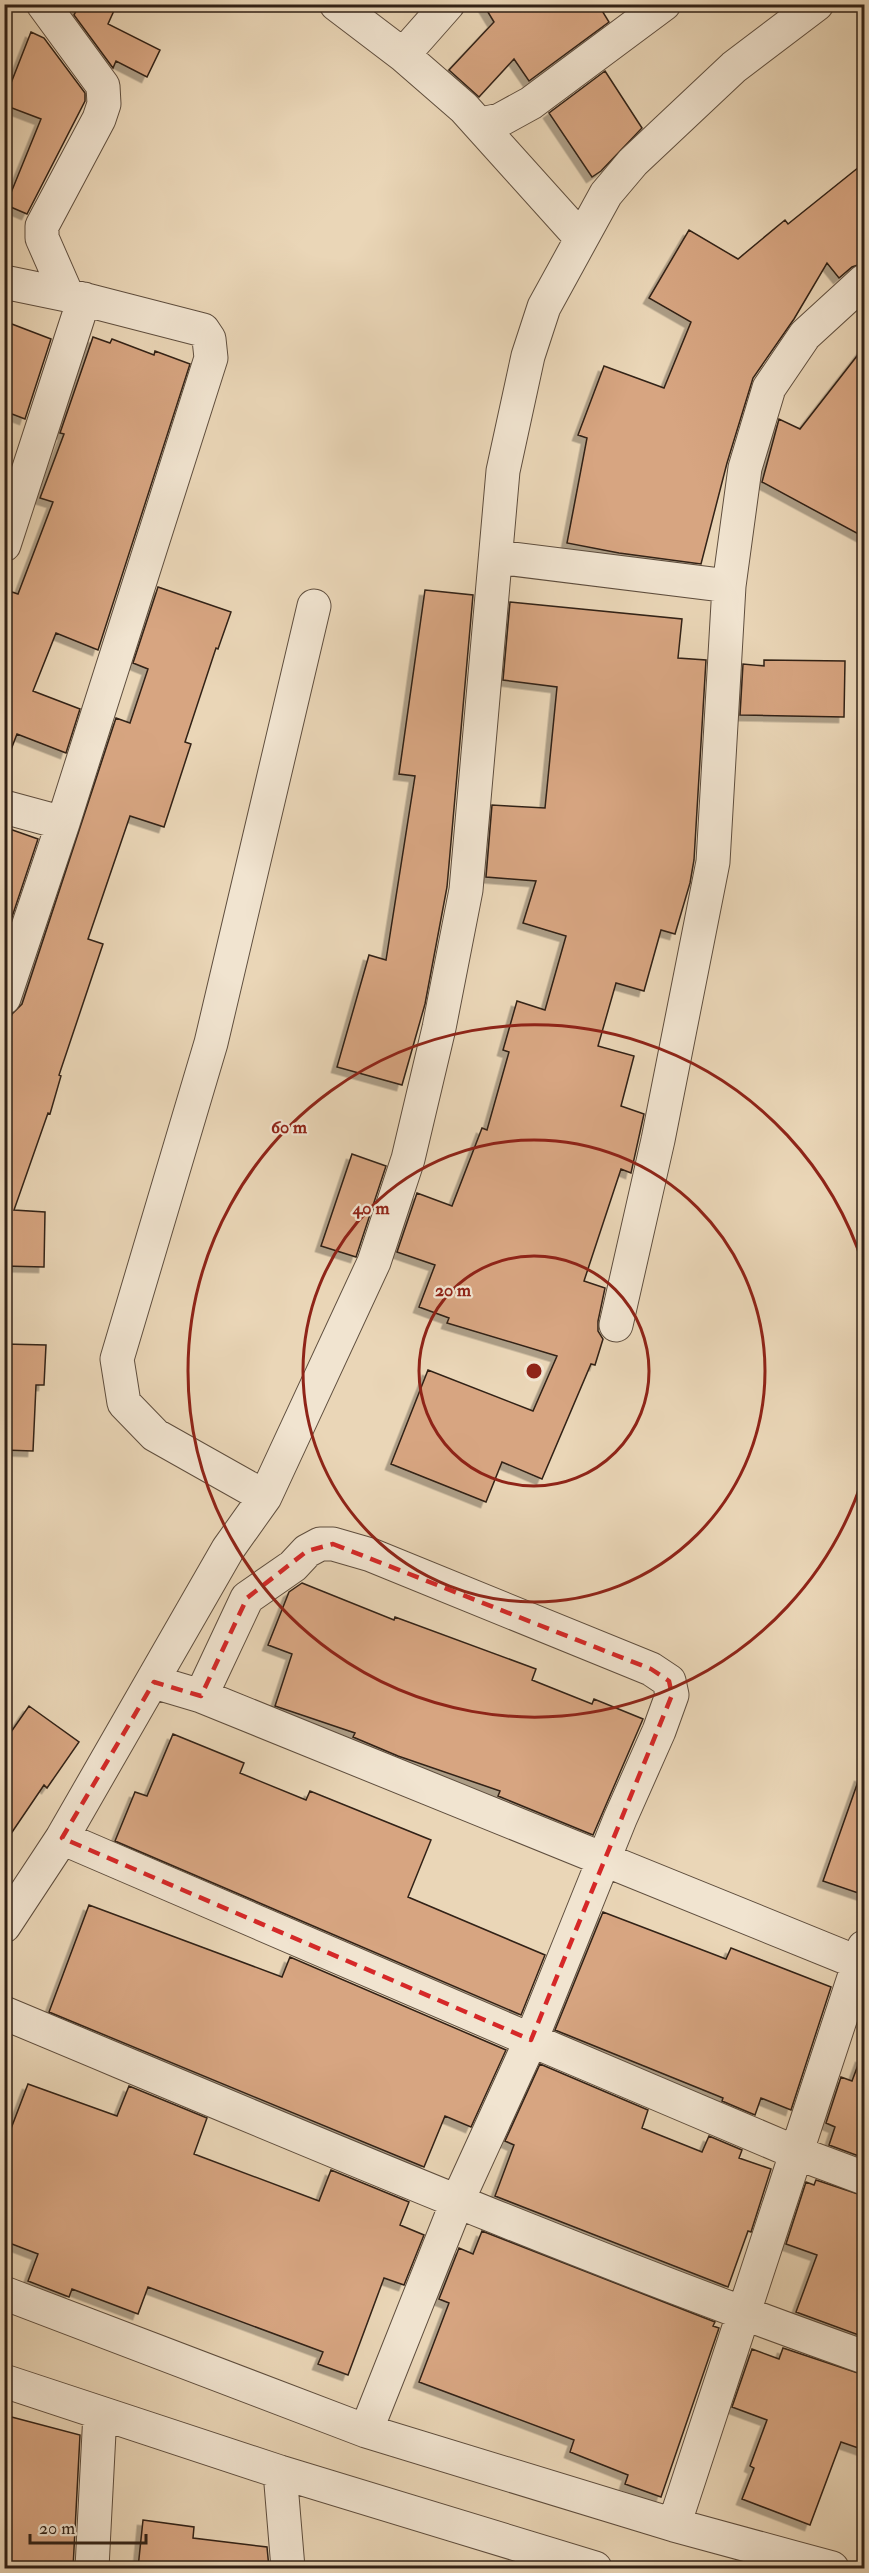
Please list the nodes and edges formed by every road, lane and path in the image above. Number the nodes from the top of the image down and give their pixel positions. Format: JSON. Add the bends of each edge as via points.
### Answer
{"nodes":[{"id":1,"x":43,"y":4,"type":"edge"},
{"id":2,"x":336,"y":4,"type":"edge"},
{"id":3,"x":448,"y":4,"type":"edge"},
{"id":4,"x":664,"y":4,"type":"edge"},
{"id":5,"x":817,"y":4,"type":"edge"},
{"id":6,"x":403,"y":55,"type":"junction"},
{"id":7,"x":481,"y":124,"type":"junction"},
{"id":8,"x":581,"y":238,"type":"junction"},
{"id":9,"x":864,"y":280,"type":"edge"},
{"id":10,"x":4,"y":282,"type":"edge"},
{"id":11,"x":76,"y":297,"type":"junction"},
{"id":12,"x":4,"y":545,"type":"edge"},
{"id":13,"x":496,"y":557,"type":"junction"},
{"id":14,"x":729,"y":586,"type":"junction"},
{"id":15,"x":314,"y":606,"type":"dead end"},
{"id":16,"x":4,"y":807,"type":"edge"},
{"id":17,"x":63,"y":823,"type":"junction"},
{"id":18,"x":4,"y":998,"type":"edge"},
{"id":19,"x":616,"y":1325,"type":"dead end"},
{"id":20,"x":265,"y":1497,"type":"junction"},
{"id":21,"x":154,"y":1682,"type":"junction"},
{"id":22,"x":201,"y":1696,"type":"junction"},
{"id":23,"x":62,"y":1838,"type":"junction"},
{"id":24,"x":603,"y":1860,"type":"junction"},
{"id":25,"x":4,"y":1926,"type":"edge"},
{"id":26,"x":863,"y":1958,"type":"edge"},
{"id":27,"x":4,"y":2013,"type":"edge"},
{"id":28,"x":531,"y":2040,"type":"junction"},
{"id":29,"x":797,"y":2153,"type":"junction"},
{"id":30,"x":864,"y":2178,"type":"edge"},
{"id":31,"x":457,"y":2202,"type":"junction"},
{"id":32,"x":4,"y":2293,"type":"edge"},
{"id":33,"x":745,"y":2315,"type":"junction"},
{"id":34,"x":864,"y":2357,"type":"edge"},
{"id":35,"x":4,"y":2381,"type":"edge"},
{"id":36,"x":100,"y":2413,"type":"junction"},
{"id":37,"x":366,"y":2431,"type":"junction"},
{"id":38,"x":280,"y":2472,"type":"junction"},
{"id":39,"x":674,"y":2525,"type":"junction"},
{"id":40,"x":92,"y":2568,"type":"edge"},
{"id":41,"x":288,"y":2568,"type":"edge"},
{"id":42,"x":595,"y":2568,"type":"edge"},
{"id":43,"x":832,"y":2568,"type":"edge"}],
"edges":[{"from":1,"to":11,"type":"street","via":[[103,86],[104,104],[99,119],[42,226],[42,238]]},
{"from":2,"to":6,"type":"street"},
{"from":3,"to":6,"type":"street"},
{"from":4,"to":7,"type":"street","via":[[531,103],[500,120]]},
{"from":5,"to":8,"type":"street","via":[[734,67],[633,162],[606,194]]},
{"from":6,"to":7,"type":"street"},
{"from":7,"to":8,"type":"street"},
{"from":8,"to":13,"type":"street","via":[[544,307],[528,357],[503,471]]},
{"from":9,"to":14,"type":"street","via":[[805,335],[769,388],[745,468]]},
{"from":10,"to":11,"type":"street"},
{"from":11,"to":12,"type":"street"},
{"from":11,"to":17,"type":"street","via":[[203,330],[209,339],[211,358]]},
{"from":13,"to":14,"type":"street"},
{"from":13,"to":20,"type":"street","via":[[466,890],[408,1159],[374,1262]]},
{"from":14,"to":19,"type":"street","via":[[713,862],[658,1140]]},
{"from":15,"to":20,"type":"street","via":[[211,1043],[117,1359],[124,1402],[155,1435]]},
{"from":16,"to":17,"type":"street"},
{"from":17,"to":18,"type":"street"},
{"from":20,"to":21,"type":"street","via":[[228,1549]]},
{"from":21,"to":22,"type":"street"},
{"from":21,"to":23,"type":"street"},
{"from":22,"to":24,"type":"street"},
{"from":22,"to":24,"type":"street","via":[[247,1598],[320,1544],[371,1555],[630,1660],[662,1674],[669,1681],[672,1695]]},
{"from":23,"to":25,"type":"street"},
{"from":23,"to":28,"type":"street"},
{"from":24,"to":26,"type":"street"},
{"from":24,"to":28,"type":"street"},
{"from":26,"to":29,"type":"street"},
{"from":27,"to":31,"type":"street"},
{"from":28,"to":29,"type":"street"},
{"from":28,"to":31,"type":"street"},
{"from":29,"to":30,"type":"street"},
{"from":29,"to":33,"type":"street"},
{"from":31,"to":33,"type":"street"},
{"from":31,"to":37,"type":"street"},
{"from":32,"to":37,"type":"street"},
{"from":33,"to":34,"type":"street"},
{"from":33,"to":39,"type":"street"},
{"from":35,"to":36,"type":"street"},
{"from":36,"to":38,"type":"street"},
{"from":36,"to":40,"type":"street"},
{"from":37,"to":39,"type":"street"},
{"from":38,"to":41,"type":"street"},
{"from":38,"to":42,"type":"street"},
{"from":39,"to":43,"type":"street"}]}
